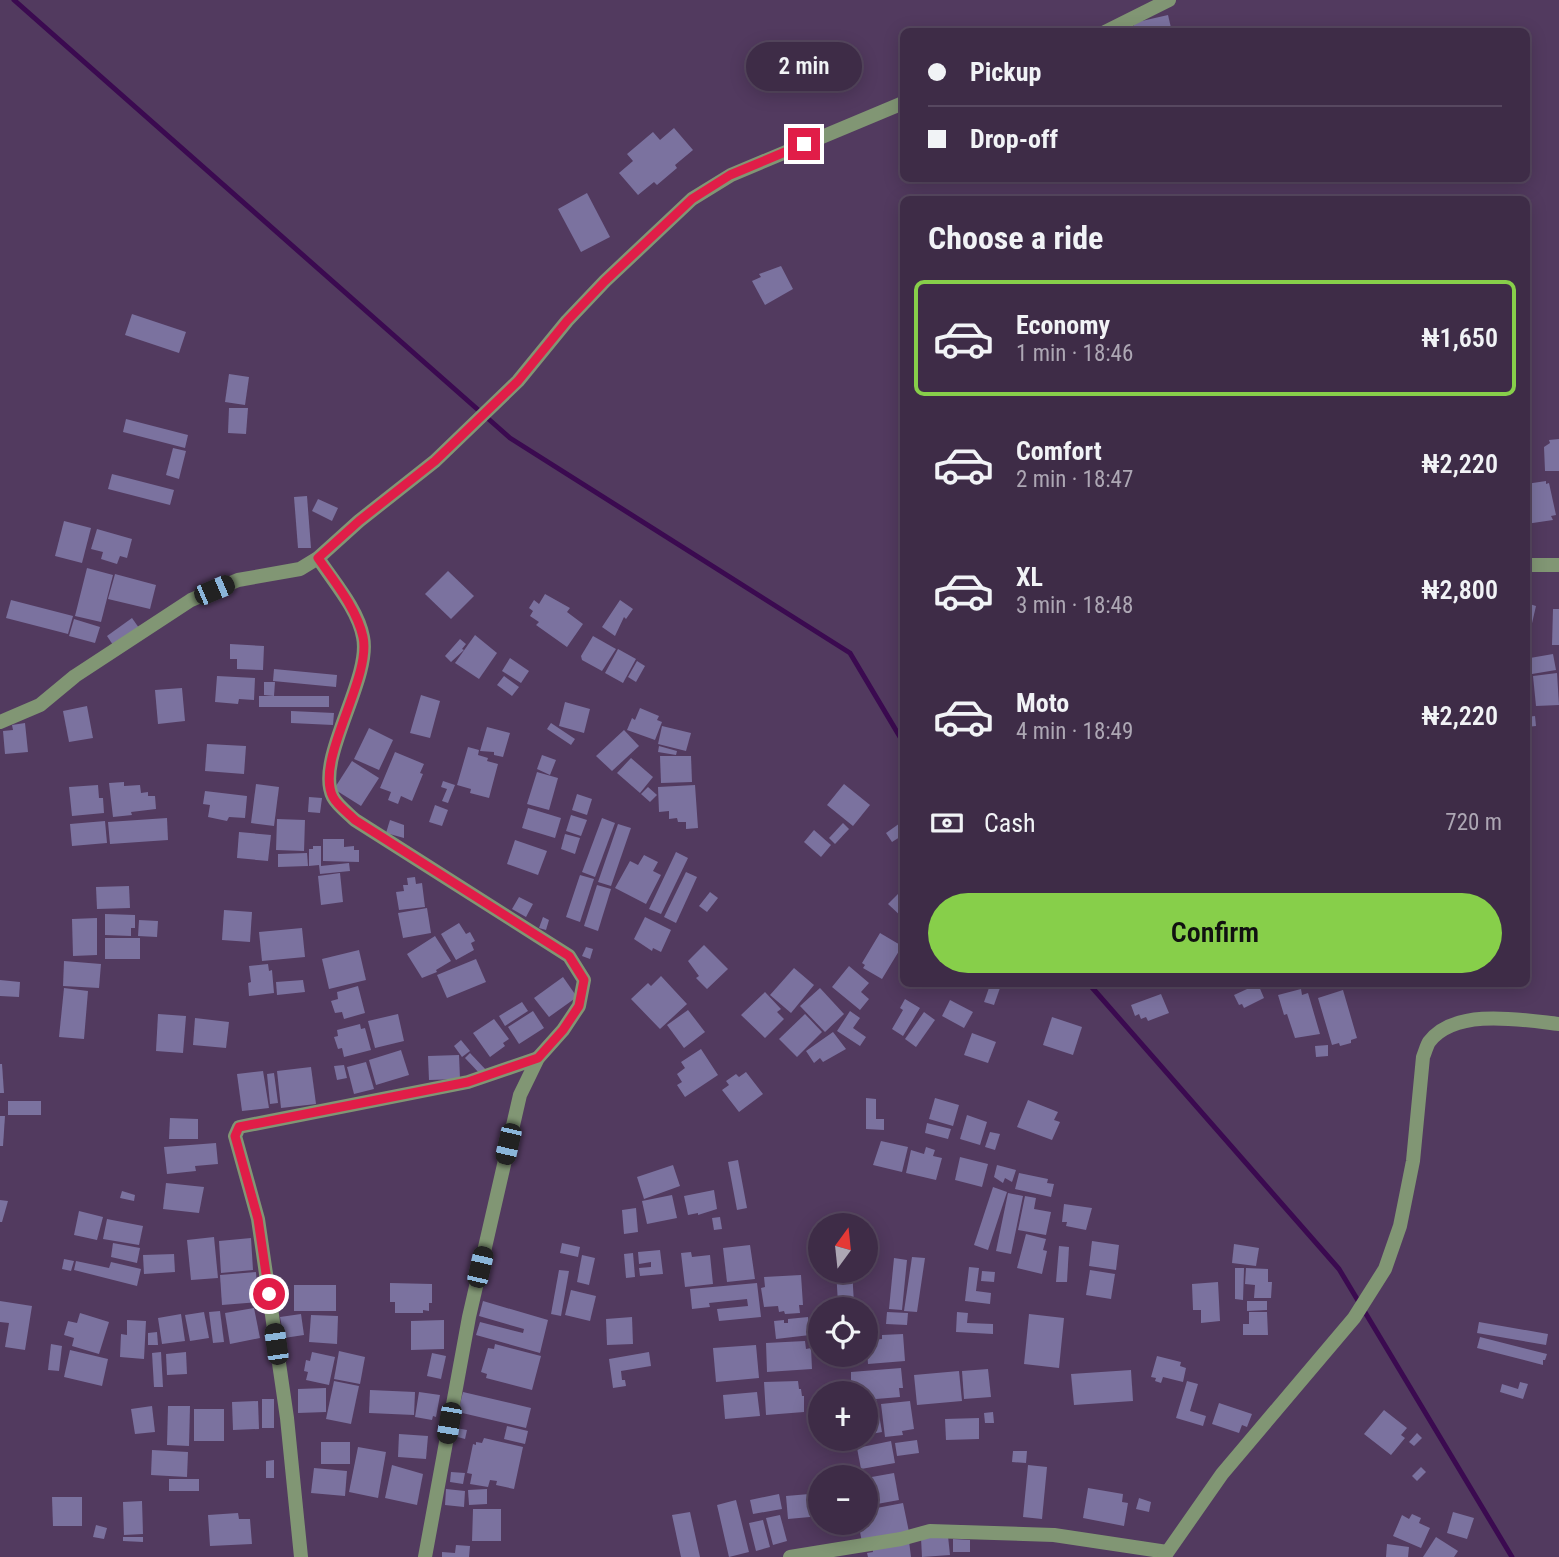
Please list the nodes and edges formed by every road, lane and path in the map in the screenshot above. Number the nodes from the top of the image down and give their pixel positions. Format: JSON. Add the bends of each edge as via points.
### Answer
{"nodes":[{"id":1,"x":1169,"y":0,"type":"edge"},
{"id":2,"x":1113,"y":28,"type":"edge"},
{"id":3,"x":900,"y":104,"type":"edge"},
{"id":4,"x":318,"y":558,"type":"junction"},
{"id":5,"x":1530,"y":565,"type":"edge"},
{"id":6,"x":1559,"y":565,"type":"edge"},
{"id":7,"x":0,"y":722,"type":"edge"},
{"id":8,"x":1559,"y":1024,"type":"edge"},
{"id":9,"x":538,"y":1058,"type":"junction"},
{"id":10,"x":1166,"y":1554,"type":"edge"},
{"id":11,"x":300,"y":1557,"type":"edge"},
{"id":12,"x":425,"y":1557,"type":"edge"},
{"id":13,"x":790,"y":1557,"type":"edge"}],
"edges":[{"from":1,"to":2,"type":"street"},
{"from":3,"to":4,"type":"street","via":[[730,175],[692,199],[605,281],[518,381],[435,461]]},
{"from":4,"to":7,"type":"street","via":[[300,569],[238,580],[191,600],[40,705]]},
{"from":4,"to":9,"type":"street","via":[[348,602],[363,637],[363,659],[329,769],[333,797],[355,820],[569,956],[584,980],[579,1006]]},
{"from":5,"to":6,"type":"street"},
{"from":8,"to":10,"type":"street","via":[[1502,1017],[1449,1026],[1430,1041],[1423,1057],[1413,1161],[1401,1226],[1385,1269],[1354,1318],[1222,1474]]},
{"from":9,"to":11,"type":"street","via":[[468,1082],[239,1127],[235,1136],[258,1219],[287,1418]]},
{"from":9,"to":12,"type":"street","via":[[520,1095],[469,1317]]},
{"from":10,"to":13,"type":"street","via":[[1054,1535],[930,1531]]}]}
